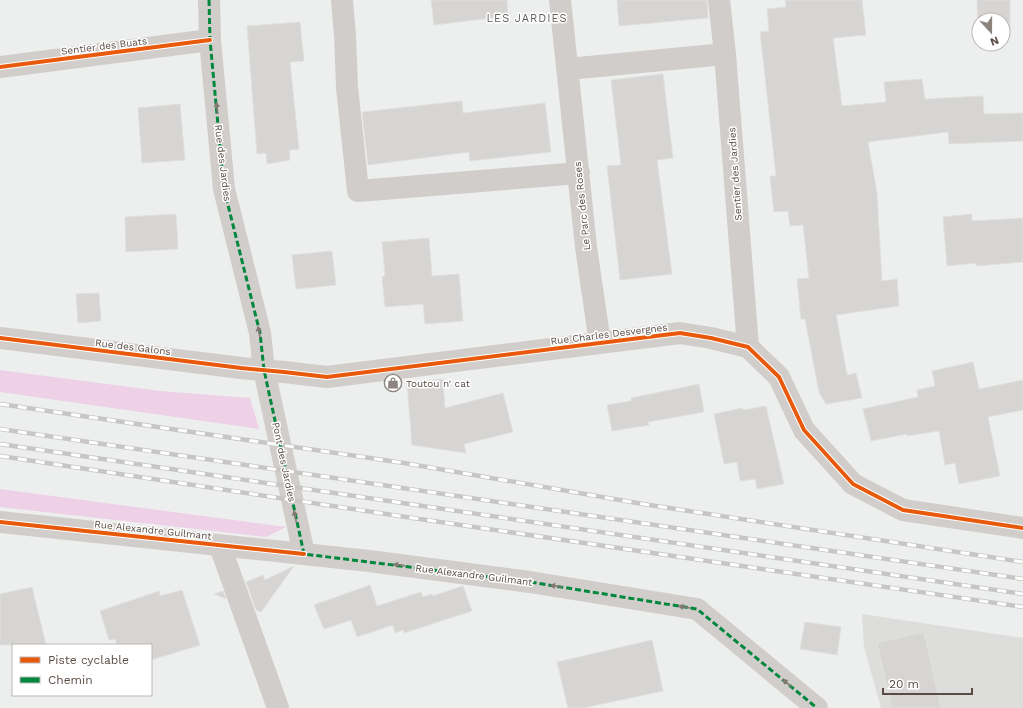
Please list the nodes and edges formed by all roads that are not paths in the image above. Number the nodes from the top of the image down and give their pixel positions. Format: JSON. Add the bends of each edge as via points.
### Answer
{"nodes":[{"id":1,"x":209,"y":0,"type":"edge"},
{"id":2,"x":342,"y":0,"type":"edge"},
{"id":3,"x":560,"y":0,"type":"edge"},
{"id":4,"x":719,"y":0,"type":"edge"},
{"id":5,"x":210,"y":40,"type":"junction"},
{"id":6,"x":725,"y":54,"type":"junction"},
{"id":7,"x":0,"y":67,"type":"edge"},
{"id":8,"x":568,"y":69,"type":"junction"},
{"id":9,"x":579,"y":173,"type":"junction"},
{"id":10,"x":0,"y":338,"type":"edge"},
{"id":11,"x":600,"y":343,"type":"junction"},
{"id":12,"x":748,"y":347,"type":"junction"},
{"id":13,"x":264,"y":370,"type":"junction"},
{"id":14,"x":0,"y":522,"type":"edge"},
{"id":15,"x":1023,"y":528,"type":"edge"},
{"id":16,"x":220,"y":546,"type":"junction"},
{"id":17,"x":304,"y":554,"type":"junction"},
{"id":18,"x":278,"y":708,"type":"edge"},
{"id":19,"x":817,"y":708,"type":"edge"}],
"edges":[{"from":1,"to":5,"type":"street","name":"Rue des Jardies"},
{"from":2,"to":9,"type":"street","via":[[347,87],[358,191]]},
{"from":3,"to":8,"type":"street","name":"Le Parc des Roses"},
{"from":4,"to":6,"type":"street","name":"Sentier des Jardies"},
{"from":5,"to":7,"type":"street","name":"Sentier des Buats"},
{"from":13,"to":5,"type":"street","name":"Rue des Jardies","one_way":true,"via":[[260,333],[224,189]]},
{"from":6,"to":8,"type":"street"},
{"from":6,"to":12,"type":"street","name":"Sentier des Jardies"},
{"from":8,"to":9,"type":"street","name":"Le Parc des Roses"},
{"from":9,"to":11,"type":"street","name":"Le Parc des Roses","via":[[586,247]]},
{"from":10,"to":13,"type":"street","name":"Rue des Galons"},
{"from":11,"to":12,"type":"street","name":"Rue Charles Desvergnes","via":[[680,333]]},
{"from":11,"to":13,"type":"street","name":"Rue Charles Desvergnes","via":[[328,377]]},
{"from":12,"to":15,"type":"street","via":[[778,377],[804,430],[853,484],[903,510]]},
{"from":17,"to":13,"type":"street","name":"Pont des Jardies","one_way":true},
{"from":14,"to":16,"type":"street","name":"Rue Alexandre Guilmant"},
{"from":16,"to":17,"type":"street","name":"Rue Alexandre Guilmant"},
{"from":16,"to":18,"type":"street"},
{"from":19,"to":17,"type":"street","name":"Rue Alexandre Guilmant","one_way":true,"via":[[697,608],[530,582]]}]}
